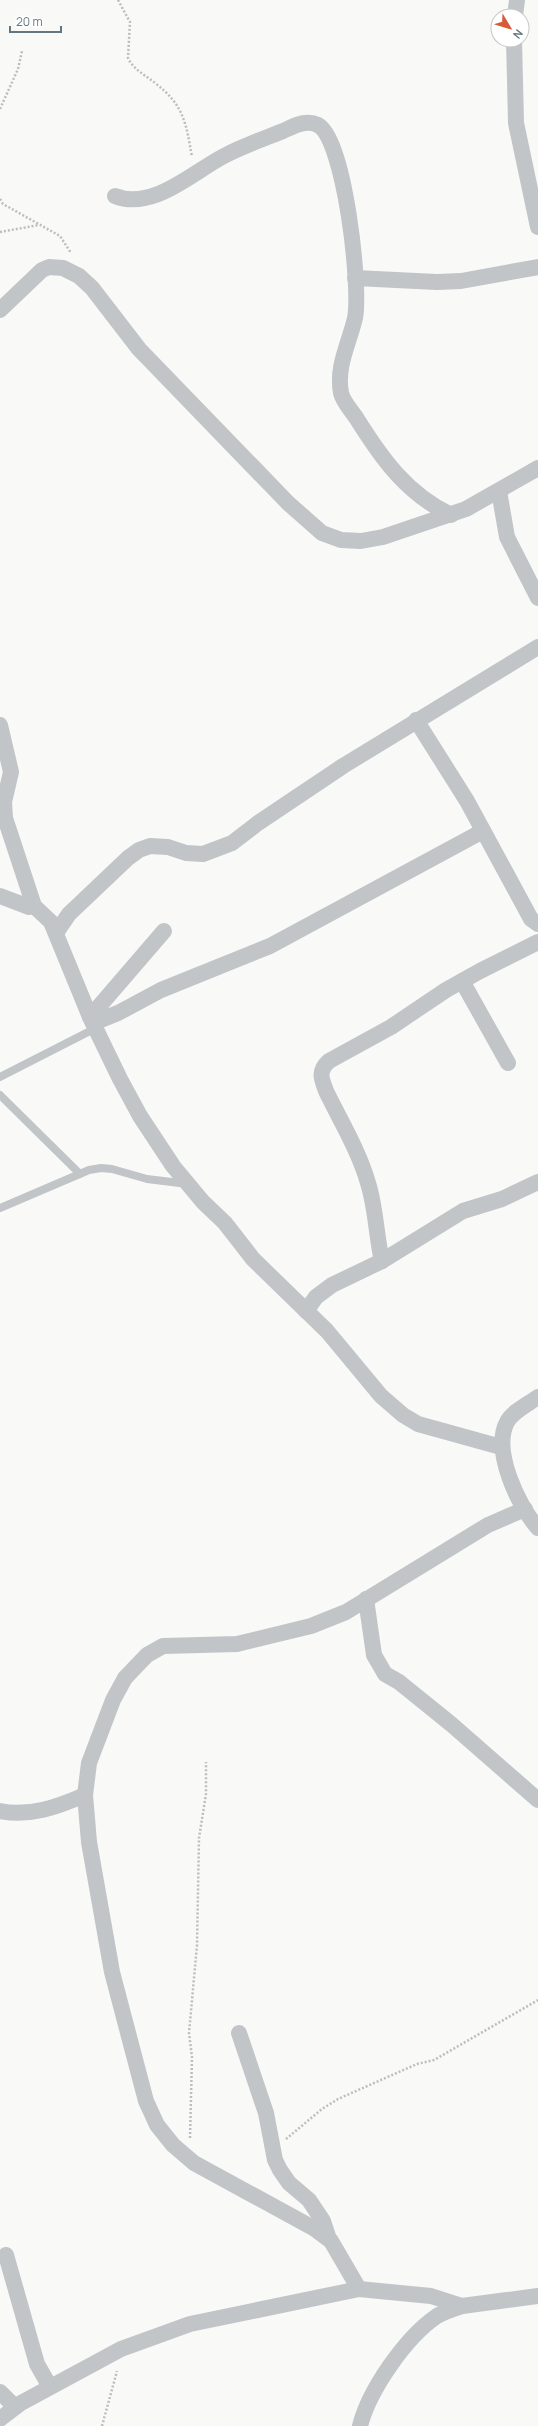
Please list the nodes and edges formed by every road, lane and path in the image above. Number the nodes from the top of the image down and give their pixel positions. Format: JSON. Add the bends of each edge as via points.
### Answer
{"nodes":[{"id":1,"x":118,"y":0,"type":"edge"},
{"id":2,"x":514,"y":48,"type":"edge"},
{"id":3,"x":22,"y":51,"type":"dead end"},
{"id":4,"x":0,"y":109,"type":"edge"},
{"id":5,"x":533,"y":171,"type":"edge"},
{"id":6,"x":195,"y":173,"type":"junction"},
{"id":7,"x":115,"y":196,"type":"dead end"},
{"id":8,"x":0,"y":199,"type":"edge"},
{"id":9,"x":40,"y":225,"type":"junction"},
{"id":10,"x":538,"y":227,"type":"edge"},
{"id":11,"x":0,"y":232,"type":"edge"},
{"id":12,"x":538,"y":267,"type":"edge"},
{"id":13,"x":79,"y":276,"type":"junction"},
{"id":14,"x":355,"y":278,"type":"junction"},
{"id":15,"x":0,"y":310,"type":"edge"},
{"id":16,"x":538,"y":468,"type":"edge"},
{"id":17,"x":499,"y":491,"type":"junction"},
{"id":18,"x":451,"y":515,"type":"junction"},
{"id":19,"x":538,"y":598,"type":"edge"},
{"id":20,"x":538,"y":647,"type":"edge"},
{"id":21,"x":416,"y":720,"type":"junction"},
{"id":22,"x":0,"y":725,"type":"edge"},
{"id":23,"x":483,"y":831,"type":"junction"},
{"id":24,"x":0,"y":896,"type":"edge"},
{"id":25,"x":34,"y":906,"type":"junction"},
{"id":26,"x":538,"y":924,"type":"edge"},
{"id":27,"x":164,"y":931,"type":"dead end"},
{"id":28,"x":56,"y":933,"type":"junction"},
{"id":29,"x":538,"y":942,"type":"edge"},
{"id":30,"x":462,"y":981,"type":"junction"},
{"id":31,"x":93,"y":1022,"type":"junction"},
{"id":32,"x":508,"y":1063,"type":"dead end"},
{"id":33,"x":0,"y":1077,"type":"edge"},
{"id":34,"x":0,"y":1095,"type":"edge"},
{"id":35,"x":80,"y":1174,"type":"junction"},
{"id":36,"x":538,"y":1182,"type":"edge"},
{"id":37,"x":188,"y":1184,"type":"junction"},
{"id":38,"x":0,"y":1208,"type":"edge"},
{"id":39,"x":382,"y":1261,"type":"junction"},
{"id":40,"x":306,"y":1311,"type":"junction"},
{"id":41,"x":538,"y":1398,"type":"edge"},
{"id":42,"x":501,"y":1447,"type":"junction"},
{"id":43,"x":525,"y":1509,"type":"junction"},
{"id":44,"x":538,"y":1528,"type":"edge"},
{"id":45,"x":366,"y":1599,"type":"junction"},
{"id":46,"x":206,"y":1762,"type":"dead end"},
{"id":47,"x":85,"y":1795,"type":"junction"},
{"id":48,"x":538,"y":1800,"type":"edge"},
{"id":49,"x":8,"y":1813,"type":"edge"},
{"id":50,"x":0,"y":1824,"type":"edge"},
{"id":51,"x":538,"y":2000,"type":"edge"},
{"id":52,"x":239,"y":2034,"type":"dead end"},
{"id":53,"x":273,"y":2149,"type":"junction"},
{"id":54,"x":190,"y":2160,"type":"junction"},
{"id":55,"x":329,"y":2239,"type":"junction"},
{"id":56,"x":6,"y":2255,"type":"dead end"},
{"id":57,"x":359,"y":2289,"type":"junction"},
{"id":58,"x":538,"y":2296,"type":"edge"},
{"id":59,"x":462,"y":2306,"type":"junction"},
{"id":60,"x":121,"y":2349,"type":"junction"},
{"id":61,"x":50,"y":2387,"type":"junction"},
{"id":62,"x":0,"y":2392,"type":"edge"},
{"id":63,"x":15,"y":2408,"type":"junction"},
{"id":64,"x":0,"y":2419,"type":"edge"},
{"id":65,"x":102,"y":2426,"type":"edge"},
{"id":66,"x":360,"y":2426,"type":"edge"}],
"edges":[{"from":1,"to":6,"type":"path","via":[[130,22],[128,58],[174,100],[181,110]]},
{"from":2,"to":5,"type":"street","via":[[516,123]]},
{"from":3,"to":4,"type":"path","via":[[18,69]]},
{"from":5,"to":10,"type":"street"},
{"from":6,"to":7,"type":"street","via":[[174,186],[147,197],[134,199]]},
{"from":6,"to":14,"type":"street","via":[[223,156],[291,128],[308,122],[319,126],[326,134],[348,200]]},
{"from":8,"to":9,"type":"path","via":[[3,204]]},
{"from":9,"to":11,"type":"path"},
{"from":9,"to":13,"type":"path","via":[[60,236],[69,249]]},
{"from":12,"to":14,"type":"street","via":[[461,281]]},
{"from":13,"to":15,"type":"street","via":[[63,268],[49,267],[42,270]]},
{"from":13,"to":18,"type":"street","via":[[92,288],[139,349],[169,381],[288,503],[322,533],[341,540],[361,541],[383,537]]},
{"from":14,"to":18,"type":"street","via":[[355,318],[343,353],[341,395],[378,452],[412,490],[429,504]]},
{"from":16,"to":17,"type":"street"},
{"from":17,"to":18,"type":"street"},
{"from":17,"to":19,"type":"street","via":[[507,537]]},
{"from":20,"to":21,"type":"street"},
{"from":21,"to":23,"type":"street"},
{"from":21,"to":28,"type":"street","via":[[343,766],[232,843],[203,854],[186,853],[168,847],[150,846],[139,850],[69,914]]},
{"from":22,"to":25,"type":"street","via":[[11,772],[4,802],[5,818]]},
{"from":23,"to":26,"type":"street","via":[[531,919]]},
{"from":23,"to":31,"type":"street","via":[[270,946],[161,990],[118,1013]]},
{"from":24,"to":25,"type":"street","via":[[30,907]]},
{"from":25,"to":28,"type":"street","via":[[52,922]]},
{"from":27,"to":31,"type":"street"},
{"from":28,"to":31,"type":"street"},
{"from":29,"to":30,"type":"street"},
{"from":30,"to":32,"type":"street"},
{"from":30,"to":39,"type":"street","via":[[391,1027],[322,1067],[320,1076],[326,1091],[368,1181]]},
{"from":31,"to":33,"type":"lane"},
{"from":31,"to":37,"type":"street","via":[[140,1116]]},
{"from":34,"to":35,"type":"lane"},
{"from":35,"to":37,"type":"lane","via":[[101,1168]]},
{"from":35,"to":38,"type":"lane"},
{"from":36,"to":39,"type":"street","via":[[502,1199],[463,1211]]},
{"from":37,"to":40,"type":"street","via":[[230,1229],[253,1259]]},
{"from":39,"to":40,"type":"street","via":[[332,1285],[316,1297]]},
{"from":40,"to":42,"type":"street","via":[[339,1345],[380,1396],[403,1415],[418,1424]]},
{"from":41,"to":42,"type":"street","via":[[507,1421],[501,1436]]},
{"from":42,"to":43,"type":"street","via":[[514,1489]]},
{"from":43,"to":44,"type":"street"},
{"from":43,"to":45,"type":"street","via":[[488,1525]]},
{"from":45,"to":47,"type":"street","via":[[346,1612],[311,1626],[237,1644],[163,1646],[147,1655],[125,1678],[113,1700],[89,1763]]},
{"from":45,"to":48,"type":"street","via":[[374,1655],[385,1674],[399,1682],[451,1724]]},
{"from":46,"to":54,"type":"path","via":[[206,1794],[199,1838],[197,1945],[189,2033],[192,2057]]},
{"from":47,"to":49,"type":"street","via":[[42,1811]]},
{"from":47,"to":54,"type":"street","via":[[89,1842],[112,1972],[146,2101],[158,2125],[173,2145]]},
{"from":49,"to":50,"type":"street"},
{"from":51,"to":53,"type":"path","via":[[434,2060],[417,2064],[338,2099]]},
{"from":52,"to":53,"type":"street","via":[[264,2106]]},
{"from":53,"to":55,"type":"street","via":[[280,2170],[289,2183],[309,2200],[323,2221]]},
{"from":54,"to":55,"type":"street"},
{"from":55,"to":57,"type":"street"},
{"from":56,"to":61,"type":"street","via":[[37,2364]]},
{"from":57,"to":59,"type":"street","via":[[431,2296]]},
{"from":57,"to":60,"type":"street","via":[[190,2324]]},
{"from":58,"to":59,"type":"street"},
{"from":59,"to":66,"type":"street","via":[[437,2316],[405,2347],[379,2382]]},
{"from":60,"to":61,"type":"street"},
{"from":60,"to":65,"type":"path"},
{"from":61,"to":63,"type":"street"},
{"from":62,"to":63,"type":"street"},
{"from":63,"to":64,"type":"street"}]}
